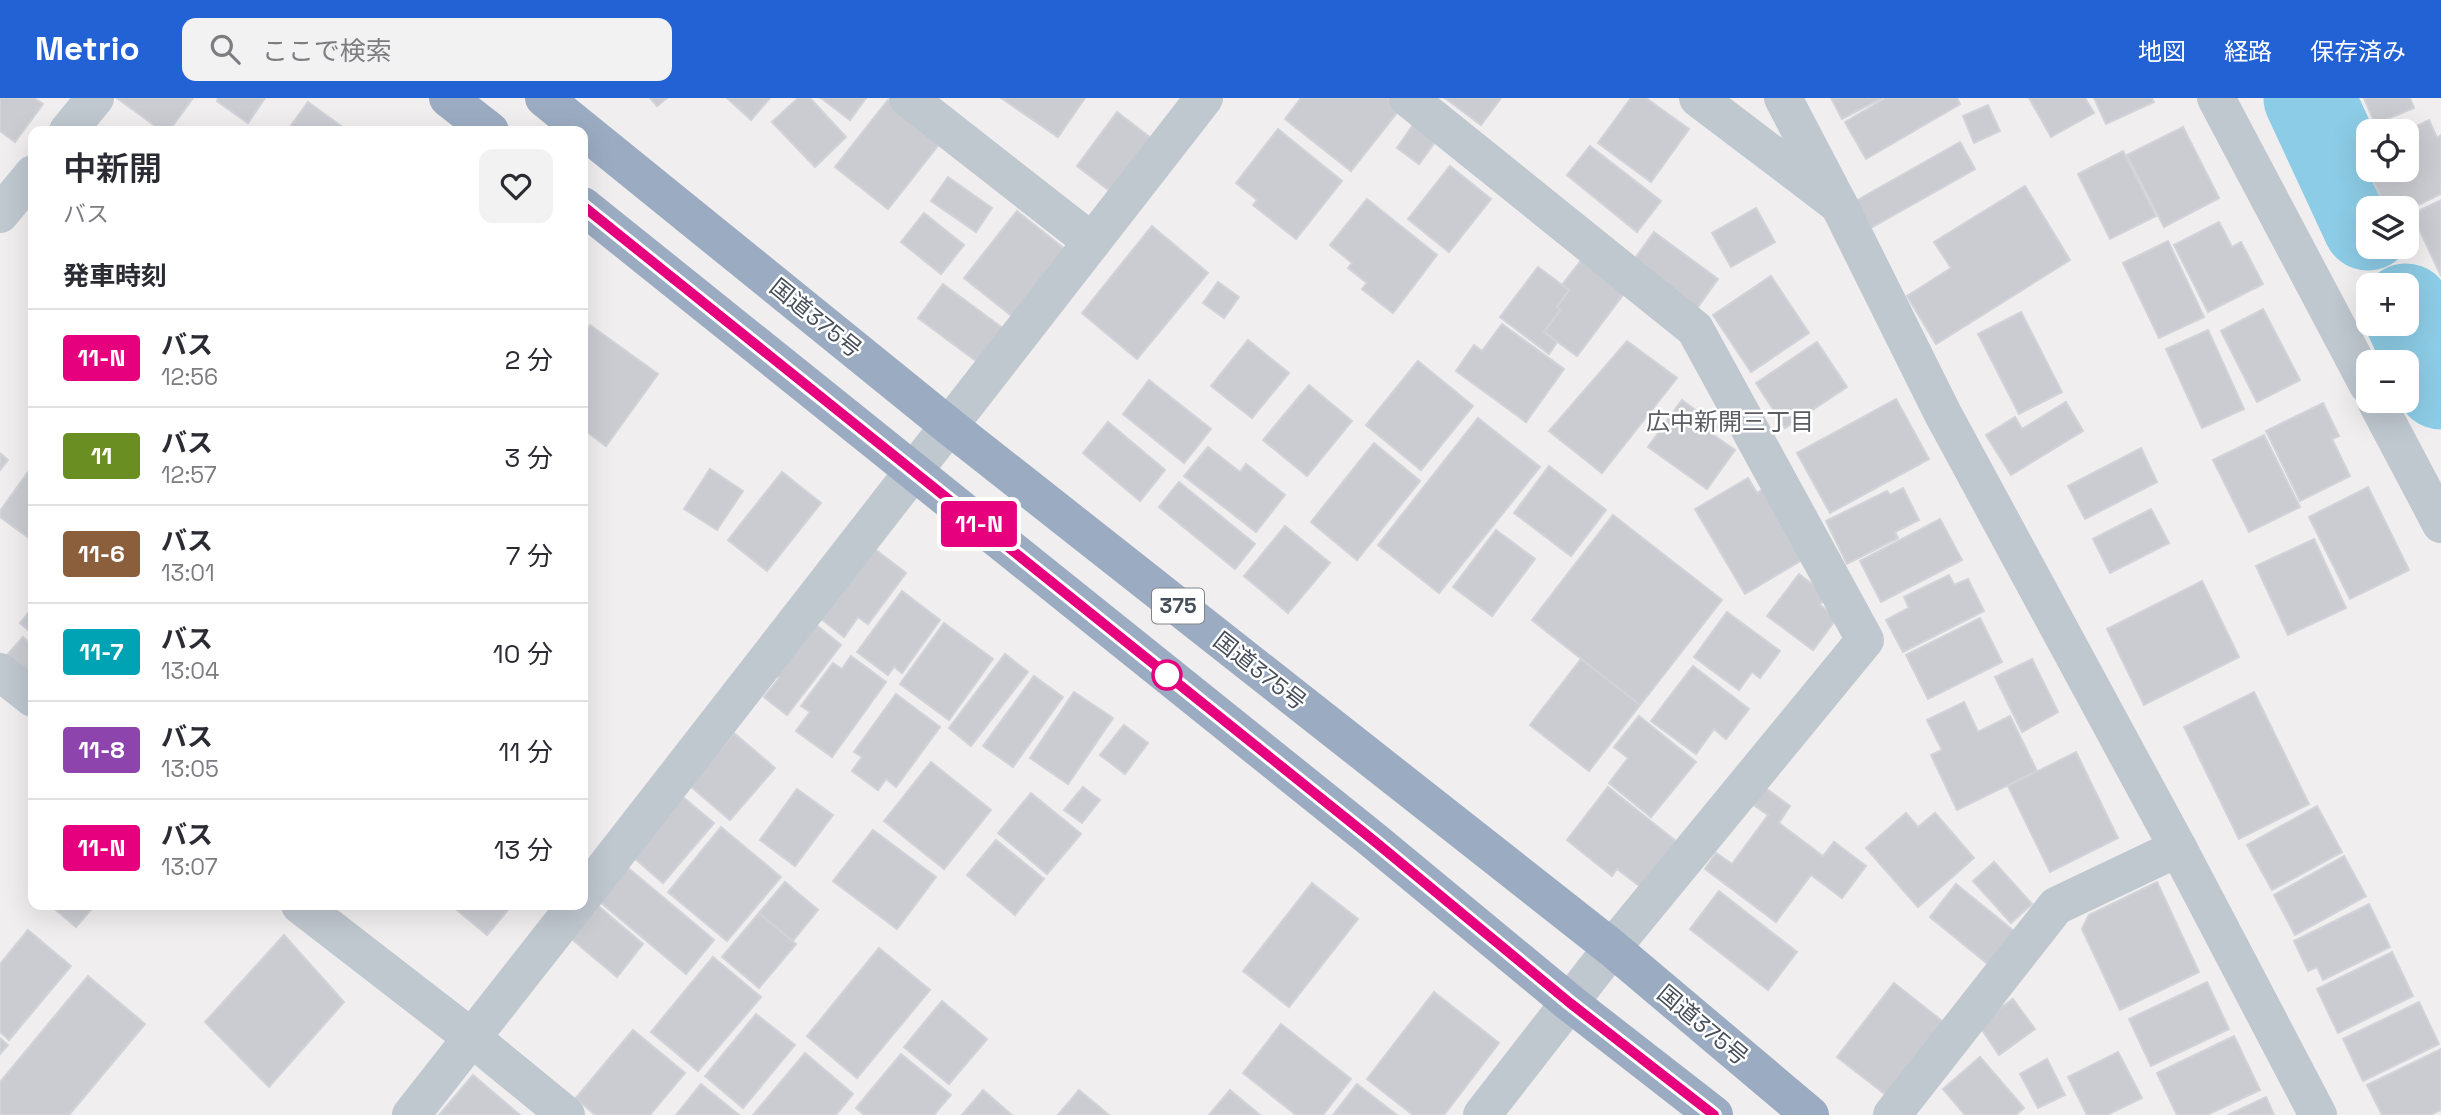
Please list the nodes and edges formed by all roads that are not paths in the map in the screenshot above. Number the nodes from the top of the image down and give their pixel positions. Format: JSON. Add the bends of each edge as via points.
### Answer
{"nodes":[{"id":1,"x":96,"y":98,"type":"edge"},
{"id":2,"x":448,"y":98,"type":"edge"},
{"id":3,"x":544,"y":98,"type":"edge"},
{"id":4,"x":908,"y":98,"type":"edge"},
{"id":5,"x":1205,"y":98,"type":"edge"},
{"id":6,"x":1408,"y":98,"type":"edge"},
{"id":7,"x":1698,"y":98,"type":"edge"},
{"id":8,"x":1783,"y":98,"type":"edge"},
{"id":9,"x":2216,"y":98,"type":"edge"},
{"id":10,"x":72,"y":126,"type":"edge"},
{"id":11,"x":484,"y":126,"type":"edge"},
{"id":12,"x":579,"y":126,"type":"edge"},
{"id":13,"x":588,"y":134,"type":"edge"},
{"id":14,"x":28,"y":180,"type":"edge"},
{"id":15,"x":1839,"y":205,"type":"junction"},
{"id":16,"x":588,"y":210,"type":"edge"},
{"id":17,"x":0,"y":215,"type":"edge"},
{"id":18,"x":1092,"y":243,"type":"junction"},
{"id":19,"x":2356,"y":362,"type":"edge"},
{"id":20,"x":2382,"y":413,"type":"edge"},
{"id":21,"x":949,"y":426,"type":"junction"},
{"id":22,"x":913,"y":471,"type":"junction"},
{"id":23,"x":2441,"y":524,"type":"edge"},
{"id":24,"x":0,"y":672,"type":"edge"},
{"id":25,"x":28,"y":694,"type":"edge"},
{"id":26,"x":2178,"y":848,"type":"junction"},
{"id":27,"x":588,"y":890,"type":"edge"},
{"id":28,"x":306,"y":910,"type":"edge"},
{"id":29,"x":572,"y":910,"type":"edge"},
{"id":30,"x":1612,"y":948,"type":"junction"},
{"id":31,"x":1570,"y":1003,"type":"junction"},
{"id":32,"x":472,"y":1038,"type":"junction"},
{"id":33,"x":411,"y":1115,"type":"edge"},
{"id":34,"x":566,"y":1115,"type":"edge"},
{"id":35,"x":1482,"y":1115,"type":"edge"},
{"id":36,"x":1714,"y":1115,"type":"edge"},
{"id":37,"x":1810,"y":1115,"type":"edge"},
{"id":38,"x":1892,"y":1115,"type":"edge"},
{"id":39,"x":2318,"y":1115,"type":"edge"}],
"edges":[{"from":1,"to":10,"type":"street"},
{"from":2,"to":11,"type":"highway"},
{"from":3,"to":12,"type":"highway","name":"国道375号","number":"375"},
{"from":4,"to":18,"type":"street"},
{"from":5,"to":18,"type":"street"},
{"from":6,"to":30,"type":"street","via":[[1695,330],[1866,640]]},
{"from":7,"to":15,"type":"street"},
{"from":8,"to":15,"type":"street"},
{"from":9,"to":19,"type":"street"},
{"from":13,"to":21,"type":"highway","name":"国道375号","number":"375"},
{"from":14,"to":17,"type":"street"},
{"from":15,"to":26,"type":"street","via":[[1943,414]]},
{"from":16,"to":22,"type":"highway","number":"375"},
{"from":18,"to":21,"type":"street"},
{"from":20,"to":23,"type":"street"},
{"from":21,"to":22,"type":"street"},
{"from":21,"to":30,"type":"highway","name":"国道375号","number":"375"},
{"from":22,"to":27,"type":"street"},
{"from":22,"to":31,"type":"highway","number":"375"},
{"from":24,"to":25,"type":"street"},
{"from":26,"to":38,"type":"street","via":[[2056,906]]},
{"from":26,"to":39,"type":"street"},
{"from":28,"to":32,"type":"street"},
{"from":29,"to":32,"type":"street"},
{"from":30,"to":31,"type":"street"},
{"from":30,"to":37,"type":"highway","name":"国道375号","number":"375"},
{"from":31,"to":35,"type":"street"},
{"from":31,"to":36,"type":"highway","number":"375"},
{"from":32,"to":33,"type":"street"},
{"from":32,"to":34,"type":"street"}]}
